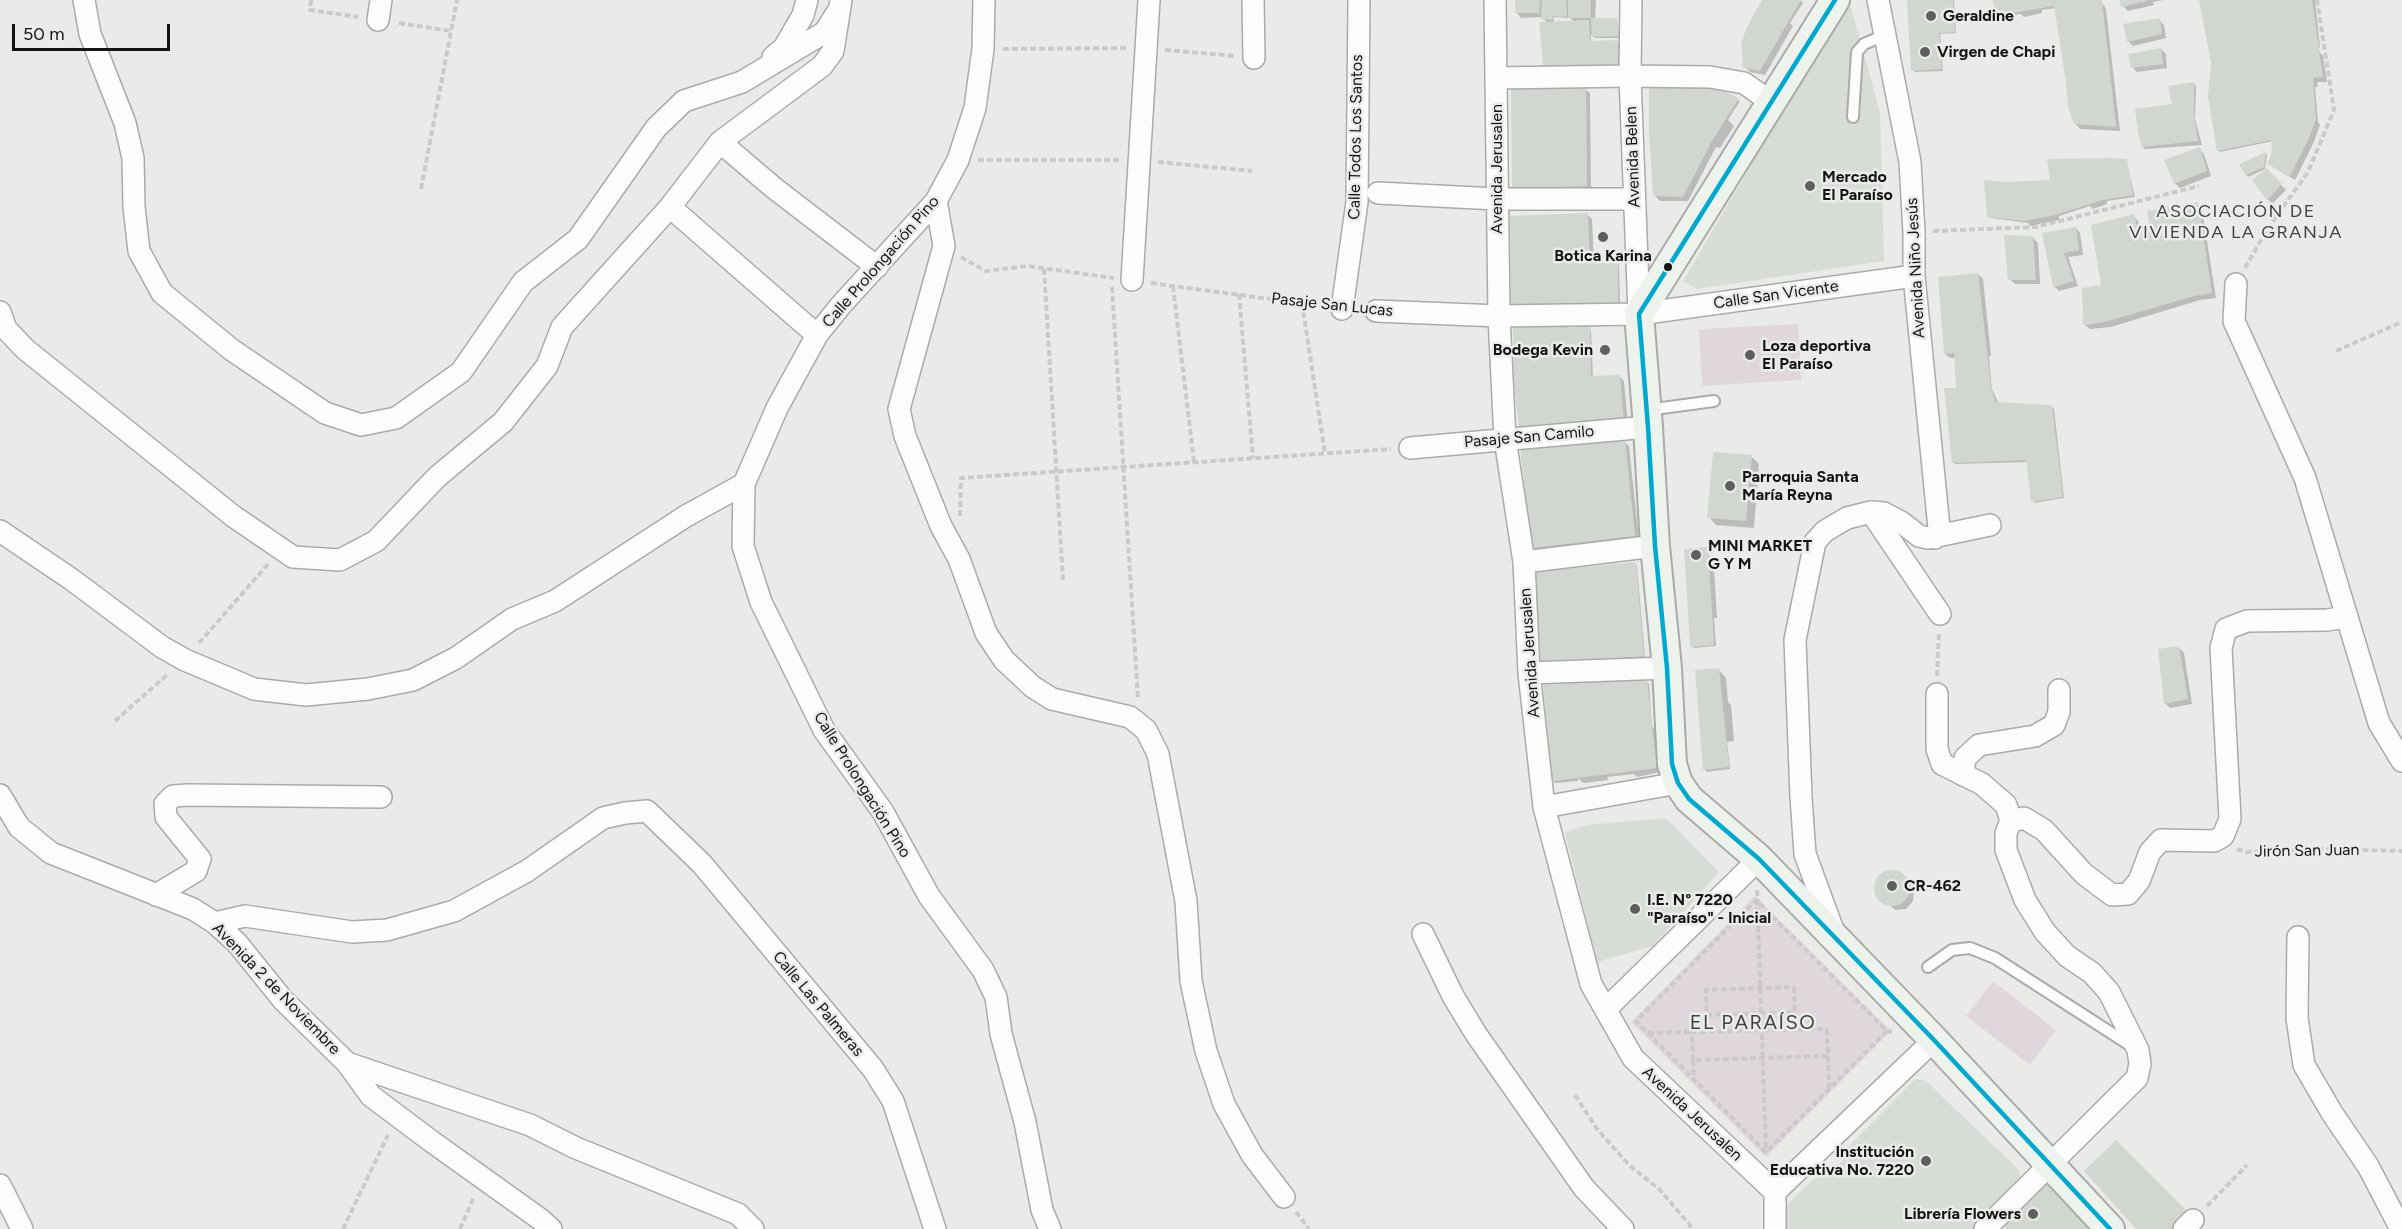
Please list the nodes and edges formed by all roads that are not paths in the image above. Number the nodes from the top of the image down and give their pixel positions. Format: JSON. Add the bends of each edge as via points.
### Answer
{"nodes":[{"id":1,"x":84,"y":0,"type":"edge"},
{"id":2,"x":807,"y":0,"type":"edge"},
{"id":3,"x":984,"y":0,"type":"edge"},
{"id":4,"x":1149,"y":0,"type":"edge"},
{"id":5,"x":1253,"y":0,"type":"edge"},
{"id":6,"x":1359,"y":0,"type":"edge"},
{"id":7,"x":1495,"y":0,"type":"edge"},
{"id":8,"x":1631,"y":0,"type":"edge"},
{"id":9,"x":1835,"y":0,"type":"edge"},
{"id":10,"x":1878,"y":0,"type":"edge"},
{"id":11,"x":840,"y":5,"type":"edge"},
{"id":12,"x":1885,"y":35,"type":"junction"},
{"id":13,"x":1254,"y":58,"type":"road end"},
{"id":14,"x":1630,"y":76,"type":"junction"},
{"id":15,"x":1496,"y":78,"type":"junction"},
{"id":16,"x":742,"y":82,"type":"junction"},
{"id":17,"x":1771,"y":102,"type":"junction"},
{"id":18,"x":1853,"y":117,"type":"dead end"},
{"id":19,"x":720,"y":142,"type":"junction"},
{"id":20,"x":1378,"y":193,"type":"dead end"},
{"id":21,"x":1497,"y":199,"type":"junction"},
{"id":22,"x":1634,"y":199,"type":"junction"},
{"id":23,"x":936,"y":201,"type":"junction"},
{"id":24,"x":670,"y":207,"type":"junction"},
{"id":25,"x":878,"y":267,"type":"junction"},
{"id":26,"x":1914,"y":276,"type":"junction"},
{"id":27,"x":1122,"y":279,"type":"road end"},
{"id":28,"x":2236,"y":284,"type":"road end"},
{"id":29,"x":1342,"y":309,"type":"road end"},
{"id":30,"x":1376,"y":311,"type":"dead end"},
{"id":31,"x":0,"y":312,"type":"edge"},
{"id":32,"x":1639,"y":314,"type":"junction"},
{"id":33,"x":1498,"y":316,"type":"junction"},
{"id":34,"x":818,"y":335,"type":"junction"},
{"id":35,"x":1714,"y":400,"type":"dead end"},
{"id":36,"x":1647,"y":418,"type":"junction"},
{"id":37,"x":1505,"y":439,"type":"junction"},
{"id":38,"x":1410,"y":448,"type":"road end"},
{"id":39,"x":744,"y":484,"type":"junction"},
{"id":40,"x":1870,"y":512,"type":"junction"},
{"id":41,"x":1990,"y":525,"type":"dead end"},
{"id":42,"x":0,"y":531,"type":"edge"},
{"id":43,"x":1935,"y":538,"type":"junction"},
{"id":44,"x":1655,"y":546,"type":"junction"},
{"id":45,"x":1524,"y":562,"type":"junction"},
{"id":46,"x":1940,"y":614,"type":"road end"},
{"id":47,"x":2347,"y":617,"type":"junction"},
{"id":48,"x":1667,"y":668,"type":"junction"},
{"id":49,"x":1529,"y":673,"type":"junction"},
{"id":50,"x":2059,"y":690,"type":"dead end"},
{"id":51,"x":1938,"y":694,"type":"road end"},
{"id":52,"x":2402,"y":761,"type":"edge"},
{"id":53,"x":1963,"y":775,"type":"junction"},
{"id":54,"x":1678,"y":783,"type":"junction"},
{"id":55,"x":0,"y":795,"type":"edge"},
{"id":56,"x":381,"y":797,"type":"dead end"},
{"id":57,"x":1544,"y":807,"type":"junction"},
{"id":58,"x":2011,"y":821,"type":"junction"},
{"id":59,"x":1760,"y":860,"type":"junction"},
{"id":60,"x":156,"y":895,"type":"junction"},
{"id":61,"x":215,"y":923,"type":"junction"},
{"id":62,"x":1423,"y":934,"type":"dead end"},
{"id":63,"x":2298,"y":937,"type":"dead end"},
{"id":64,"x":1836,"y":939,"type":"junction"},
{"id":65,"x":1928,"y":967,"type":"dead end"},
{"id":66,"x":1606,"y":1009,"type":"junction"},
{"id":67,"x":1934,"y":1040,"type":"junction"},
{"id":68,"x":2138,"y":1050,"type":"junction"},
{"id":69,"x":347,"y":1063,"type":"junction"},
{"id":70,"x":2049,"y":1164,"type":"junction"},
{"id":71,"x":0,"y":1185,"type":"edge"},
{"id":72,"x":1775,"y":1192,"type":"junction"},
{"id":73,"x":1284,"y":1197,"type":"dead end"},
{"id":74,"x":22,"y":1229,"type":"edge"},
{"id":75,"x":551,"y":1229,"type":"edge"},
{"id":76,"x":753,"y":1229,"type":"edge"},
{"id":77,"x":935,"y":1229,"type":"edge"},
{"id":78,"x":1050,"y":1229,"type":"edge"},
{"id":79,"x":1623,"y":1229,"type":"edge"},
{"id":80,"x":1775,"y":1229,"type":"edge"},
{"id":81,"x":1986,"y":1229,"type":"edge"},
{"id":82,"x":2110,"y":1229,"type":"edge"},
{"id":83,"x":2401,"y":1229,"type":"edge"}],
"edges":[{"from":1,"to":16,"type":"street","via":[[90,34],[125,123],[133,158],[139,251],[162,292],[232,350],[325,413],[362,425],[396,418],[461,372],[523,282],[578,239],[656,128],[684,101]]},
{"from":2,"to":16,"type":"street","via":[[784,48]]},
{"from":3,"to":23,"type":"street","name":"Calle Prolongación Pino","via":[[983,49],[975,108],[958,160]]},
{"from":4,"to":27,"type":"street","via":[[1140,160]]},
{"from":5,"to":13,"type":"street"},
{"from":6,"to":29,"type":"street","name":"Calle Todos Los Santos","via":[[1357,202]]},
{"from":7,"to":15,"type":"street","name":"Avenida Jerusalen"},
{"from":8,"to":14,"type":"street","name":"Avenida Belen"},
{"from":9,"to":17,"type":"street"},
{"from":10,"to":12,"type":"street","name":"Avenida Niño Jesús"},
{"from":11,"to":16,"type":"street","via":[[825,32]]},
{"from":11,"to":19,"type":"street","via":[[833,51],[822,66]]},
{"from":12,"to":18,"type":"lane","via":[[1864,44],[1857,52]]},
{"from":12,"to":26,"type":"street","name":"Avenida Niño Jesús","via":[[1910,162]]},
{"from":14,"to":15,"type":"street"},
{"from":14,"to":17,"type":"street","via":[[1710,77],[1744,83]]},
{"from":14,"to":22,"type":"street","name":"Avenida Belen"},
{"from":15,"to":21,"type":"street","name":"Avenida Jerusalen"},
{"from":17,"to":32,"type":"street"},
{"from":19,"to":24,"type":"street"},
{"from":19,"to":25,"type":"street"},
{"from":20,"to":21,"type":"street"},
{"from":21,"to":22,"type":"street"},
{"from":21,"to":33,"type":"street","name":"Avenida Jerusalen"},
{"from":22,"to":32,"type":"street","name":"Avenida Belen"},
{"from":23,"to":25,"type":"street","name":"Calle Prolongación Pino"},
{"from":23,"to":73,"type":"street","via":[[944,246],[899,409],[905,436],[986,633],[1004,660],[1052,699],[1130,717],[1146,730],[1158,754],[1186,901],[1191,981],[1206,1051],[1224,1104],[1252,1155]]},
{"from":24,"to":31,"type":"street","via":[[562,327],[547,366],[503,422],[437,477],[376,541],[340,560],[293,557],[233,516],[25,349],[6,329]]},
{"from":24,"to":34,"type":"street"},
{"from":25,"to":34,"type":"street","name":"Calle Prolongación Pino"},
{"from":26,"to":32,"type":"street","name":"Calle San Vicente"},
{"from":26,"to":43,"type":"street","name":"Avenida Niño Jesús","via":[[1939,528]]},
{"from":28,"to":47,"type":"street","via":[[2234,321],[2305,478]]},
{"from":30,"to":33,"type":"street","name":"Pasaje San Lucas"},
{"from":32,"to":33,"type":"street","name":"Pasaje San Lucas"},
{"from":32,"to":36,"type":"street"},
{"from":33,"to":37,"type":"street","name":"Avenida Jerusalen"},
{"from":34,"to":39,"type":"street","name":"Calle Prolongación Pino","via":[[777,408]]},
{"from":35,"to":36,"type":"lane"},
{"from":36,"to":37,"type":"street","name":"Pasaje San Camilo"},
{"from":36,"to":44,"type":"street"},
{"from":37,"to":38,"type":"street","name":"Pasaje San Camilo"},
{"from":37,"to":45,"type":"street","name":"Avenida Jerusalen"},
{"from":39,"to":42,"type":"street","via":[[686,516],[555,601],[512,619],[456,658],[413,680],[306,695],[254,689],[185,660]]},
{"from":39,"to":78,"type":"street","name":"Calle Prolongación Pino","via":[[743,546],[761,602],[824,730],[883,812],[929,896],[983,970],[996,997],[1001,1034],[1025,1122],[1042,1210]]},
{"from":40,"to":43,"type":"street","via":[[1884,513],[1919,536]]},
{"from":40,"to":46,"type":"street"},
{"from":40,"to":64,"type":"street","via":[[1847,518],[1815,542],[1795,640],[1805,854]]},
{"from":41,"to":43,"type":"street"},
{"from":44,"to":45,"type":"street"},
{"from":44,"to":48,"type":"street"},
{"from":45,"to":49,"type":"street","name":"Avenida Jerusalen"},
{"from":47,"to":52,"type":"street","via":[[2379,723]]},
{"from":47,"to":58,"type":"street","via":[[2247,621],[2226,629],[2221,648],[2230,819],[2223,836],[2214,841],[2161,840],[2150,852],[2139,881],[2128,894],[2112,895],[2084,874],[2044,830],[2024,818]]},
{"from":48,"to":49,"type":"street"},
{"from":48,"to":54,"type":"street","via":[[1671,764]]},
{"from":49,"to":57,"type":"street","name":"Avenida Jerusalen"},
{"from":50,"to":53,"type":"street","via":[[2059,712],[2054,725],[2036,736],[1979,745],[1965,758]]},
{"from":51,"to":53,"type":"street","via":[[1937,749],[1942,764]]},
{"from":53,"to":58,"type":"street","via":[[1982,783],[2006,805]]},
{"from":54,"to":57,"type":"street"},
{"from":54,"to":59,"type":"street","via":[[1689,799]]},
{"from":55,"to":60,"type":"street","name":"Avenida 2 de Noviembre","via":[[19,827],[51,853]]},
{"from":56,"to":60,"type":"street","via":[[173,796],[165,804],[166,817],[200,859],[196,871]]},
{"from":57,"to":66,"type":"street","name":"Avenida Jerusalen","via":[[1591,984]]},
{"from":58,"to":68,"type":"street","via":[[2006,850],[2025,900],[2045,932],[2109,992]]},
{"from":59,"to":64,"type":"street"},
{"from":59,"to":66,"type":"street"},
{"from":60,"to":61,"type":"street","name":"Avenida 2 de Noviembre","via":[[193,909]]},
{"from":61,"to":69,"type":"street","name":"Avenida 2 de Noviembre"},
{"from":61,"to":77,"type":"street","name":"Calle Las Palmeras","via":[[245,916],[352,932],[387,930],[454,911],[526,871],[603,818],[647,811],[702,864],[873,1069],[893,1101]]},
{"from":62,"to":79,"type":"street","via":[[1476,1034],[1584,1188]]},
{"from":63,"to":83,"type":"street","via":[[2297,1018],[2304,1065],[2368,1166]]},
{"from":64,"to":67,"type":"street"},
{"from":65,"to":68,"type":"lane","via":[[1952,950],[1970,948],[1995,958]]},
{"from":66,"to":72,"type":"street","name":"Avenida Jerusalen","via":[[1633,1058]]},
{"from":67,"to":70,"type":"street"},
{"from":67,"to":72,"type":"street"},
{"from":68,"to":70,"type":"street","via":[[2137,1078]]},
{"from":69,"to":75,"type":"street","via":[[371,1096]]},
{"from":69,"to":76,"type":"street","name":"Avenida 2 de Noviembre","via":[[530,1125],[576,1148],[738,1214]]},
{"from":70,"to":81,"type":"street"},
{"from":70,"to":82,"type":"street"},
{"from":71,"to":74,"type":"street"},
{"from":72,"to":80,"type":"street"}]}
